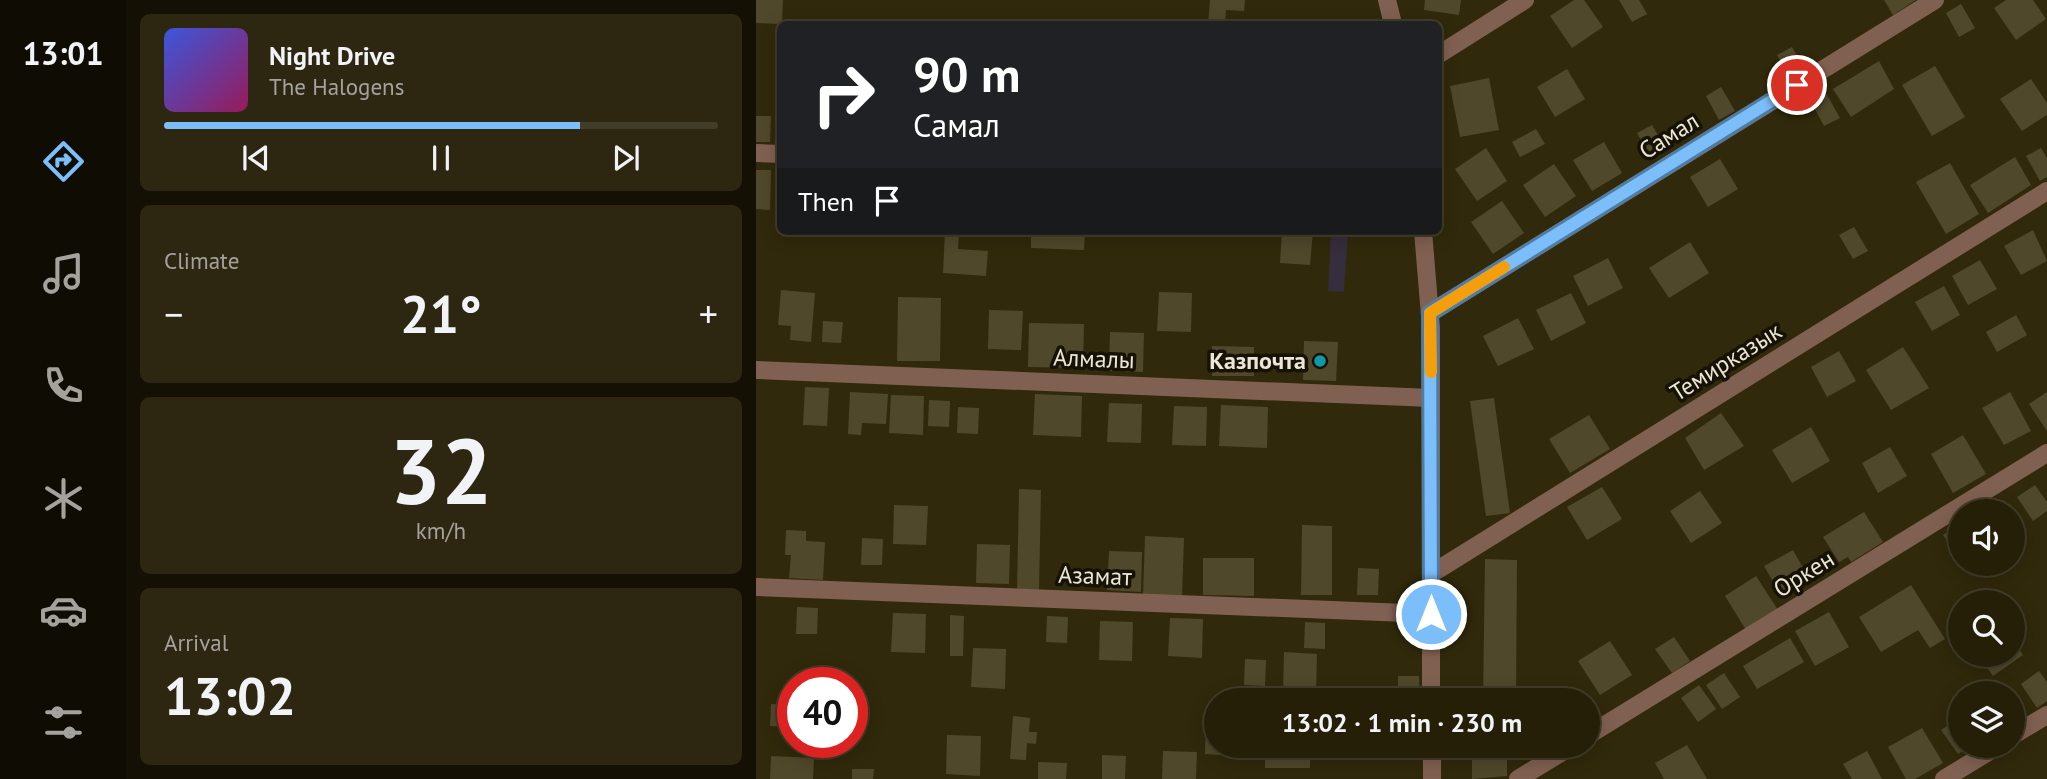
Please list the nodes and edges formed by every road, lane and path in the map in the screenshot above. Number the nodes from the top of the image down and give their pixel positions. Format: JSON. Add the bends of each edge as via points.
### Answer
{"nodes":[{"id":1,"x":1387,"y":0,"type":"edge"},
{"id":2,"x":1525,"y":0,"type":"edge"},
{"id":3,"x":1935,"y":0,"type":"edge"},
{"id":4,"x":1392,"y":21,"type":"edge"},
{"id":5,"x":1442,"y":52,"type":"edge"},
{"id":6,"x":756,"y":153,"type":"edge"},
{"id":7,"x":777,"y":154,"type":"edge"},
{"id":8,"x":2047,"y":191,"type":"edge"},
{"id":9,"x":1423,"y":235,"type":"edge"},
{"id":10,"x":1430,"y":313,"type":"junction"},
{"id":11,"x":756,"y":370,"type":"edge"},
{"id":12,"x":1431,"y":398,"type":"junction"},
{"id":13,"x":2047,"y":453,"type":"edge"},
{"id":14,"x":1431,"y":574,"type":"junction"},
{"id":15,"x":756,"y":587,"type":"edge"},
{"id":16,"x":1431,"y":614,"type":"junction"},
{"id":17,"x":1432,"y":688,"type":"edge"},
{"id":18,"x":2047,"y":715,"type":"edge"},
{"id":19,"x":1600,"y":728,"type":"edge"},
{"id":20,"x":2025,"y":728,"type":"edge"},
{"id":21,"x":1432,"y":758,"type":"edge"},
{"id":22,"x":1553,"y":758,"type":"edge"},
{"id":23,"x":1978,"y":758,"type":"edge"},
{"id":24,"x":1432,"y":779,"type":"edge"},
{"id":25,"x":1518,"y":779,"type":"edge"},
{"id":26,"x":1944,"y":779,"type":"edge"}],
"edges":[{"from":1,"to":4,"type":"street"},
{"from":2,"to":5,"type":"street"},
{"from":3,"to":10,"type":"street","name":"Самал"},
{"from":6,"to":7,"type":"street"},
{"from":8,"to":14,"type":"street","name":"Темирказык"},
{"from":9,"to":10,"type":"street"},
{"from":10,"to":12,"type":"street"},
{"from":11,"to":12,"type":"street","name":"Алмалы"},
{"from":12,"to":14,"type":"street"},
{"from":13,"to":19,"type":"street","name":"Оркен"},
{"from":14,"to":16,"type":"street"},
{"from":15,"to":16,"type":"street","name":"Азамат"},
{"from":16,"to":17,"type":"street"},
{"from":18,"to":20,"type":"street"},
{"from":21,"to":24,"type":"street"},
{"from":22,"to":25,"type":"street"},
{"from":23,"to":26,"type":"street"}]}
